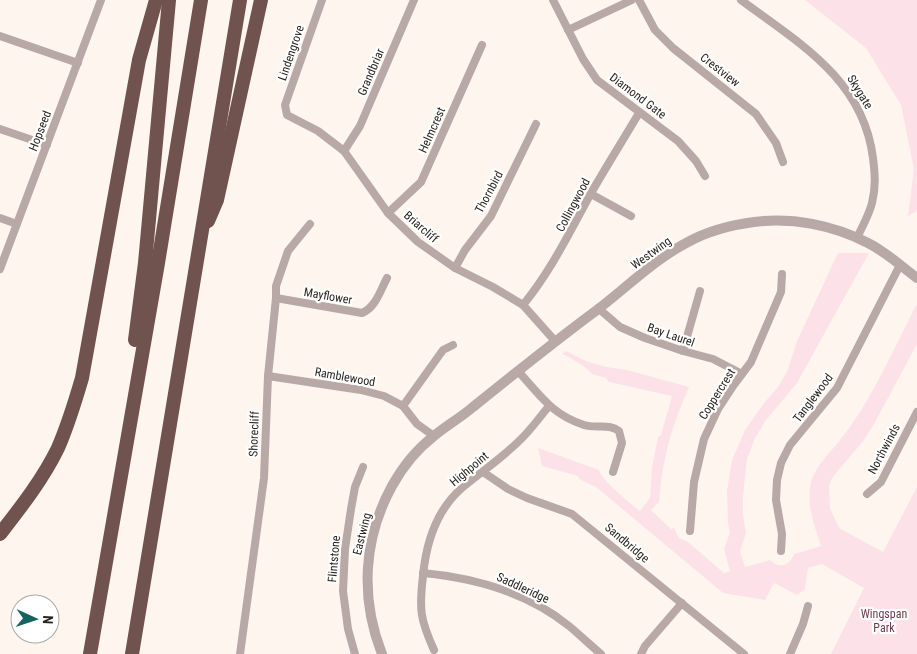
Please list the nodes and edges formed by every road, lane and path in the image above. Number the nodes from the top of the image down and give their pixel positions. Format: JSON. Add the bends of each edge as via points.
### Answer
{"nodes":[{"id":1,"x":101,"y":0,"type":"edge"},
{"id":2,"x":169,"y":0,"type":"edge"},
{"id":3,"x":201,"y":0,"type":"edge"},
{"id":4,"x":240,"y":0,"type":"edge"},
{"id":5,"x":261,"y":0,"type":"edge"},
{"id":6,"x":322,"y":0,"type":"edge"},
{"id":7,"x":414,"y":0,"type":"edge"},
{"id":8,"x":554,"y":0,"type":"edge"},
{"id":9,"x":632,"y":0,"type":"edge"},
{"id":10,"x":639,"y":0,"type":"edge"},
{"id":11,"x":741,"y":0,"type":"edge"},
{"id":12,"x":154,"y":5,"type":"edge"},
{"id":13,"x":568,"y":30,"type":"junction"},
{"id":14,"x":0,"y":36,"type":"edge"},
{"id":15,"x":482,"y":45,"type":"dead end"},
{"id":16,"x":78,"y":63,"type":"junction"},
{"id":17,"x":639,"y":112,"type":"junction"},
{"id":18,"x":287,"y":114,"type":"joint"},
{"id":19,"x":536,"y":124,"type":"dead end"},
{"id":20,"x":0,"y":129,"type":"edge"},
{"id":21,"x":47,"y":145,"type":"junction"},
{"id":22,"x":344,"y":151,"type":"junction"},
{"id":23,"x":783,"y":162,"type":"dead end"},
{"id":24,"x":705,"y":176,"type":"dead end"},
{"id":25,"x":591,"y":194,"type":"junction"},
{"id":26,"x":388,"y":213,"type":"junction"},
{"id":27,"x":631,"y":216,"type":"dead end"},
{"id":28,"x":0,"y":218,"type":"edge"},
{"id":29,"x":17,"y":224,"type":"junction"},
{"id":30,"x":310,"y":224,"type":"dead end"},
{"id":31,"x":857,"y":238,"type":"junction"},
{"id":32,"x":198,"y":247,"type":"junction"},
{"id":33,"x":900,"y":265,"type":"junction"},
{"id":34,"x":455,"y":268,"type":"junction"},
{"id":35,"x":0,"y":269,"type":"edge"},
{"id":36,"x":782,"y":274,"type":"dead end"},
{"id":37,"x":387,"y":278,"type":"dead end"},
{"id":38,"x":917,"y":278,"type":"edge"},
{"id":39,"x":700,"y":291,"type":"dead end"},
{"id":40,"x":276,"y":298,"type":"junction"},
{"id":41,"x":523,"y":305,"type":"junction"},
{"id":42,"x":598,"y":308,"type":"junction"},
{"id":43,"x":555,"y":341,"type":"junction"},
{"id":44,"x":454,"y":344,"type":"dead end"},
{"id":45,"x":683,"y":351,"type":"junction"},
{"id":46,"x":518,"y":371,"type":"junction"},
{"id":47,"x":742,"y":374,"type":"junction"},
{"id":48,"x":268,"y":376,"type":"junction"},
{"id":49,"x":403,"y":406,"type":"junction"},
{"id":50,"x":549,"y":406,"type":"junction"},
{"id":51,"x":917,"y":412,"type":"edge"},
{"id":52,"x":434,"y":436,"type":"junction"},
{"id":53,"x":363,"y":466,"type":"dead end"},
{"id":54,"x":483,"y":472,"type":"junction"},
{"id":55,"x":613,"y":472,"type":"dead end"},
{"id":56,"x":867,"y":494,"type":"dead end"},
{"id":57,"x":690,"y":531,"type":"dead end"},
{"id":58,"x":0,"y":534,"type":"edge"},
{"id":59,"x":108,"y":549,"type":"junction"},
{"id":60,"x":781,"y":551,"type":"dead end"},
{"id":61,"x":423,"y":573,"type":"junction"},
{"id":62,"x":682,"y":603,"type":"junction"},
{"id":63,"x":808,"y":606,"type":"dead end"},
{"id":64,"x":591,"y":646,"type":"junction"},
{"id":65,"x":132,"y":650,"type":"edge"},
{"id":66,"x":434,"y":650,"type":"dead end"},
{"id":67,"x":90,"y":654,"type":"edge"},
{"id":68,"x":240,"y":654,"type":"edge"},
{"id":69,"x":355,"y":654,"type":"edge"},
{"id":70,"x":382,"y":654,"type":"edge"},
{"id":71,"x":585,"y":654,"type":"edge"},
{"id":72,"x":600,"y":654,"type":"edge"},
{"id":73,"x":641,"y":654,"type":"edge"},
{"id":74,"x":744,"y":654,"type":"edge"},
{"id":75,"x":790,"y":654,"type":"edge"}],
"edges":[{"from":1,"to":16,"type":"street","name":"Hopseed"},
{"from":2,"to":59,"type":"highway","via":[[145,263]]},
{"from":3,"to":59,"type":"highway"},
{"from":4,"to":32,"type":"highway"},
{"from":5,"to":32,"type":"highway","via":[[217,200]]},
{"from":6,"to":18,"type":"street","name":"Lindengrove","via":[[286,105]]},
{"from":7,"to":22,"type":"street","name":"Grandbriar","via":[[360,126]]},
{"from":8,"to":13,"type":"street","name":"Diamond Gate"},
{"from":9,"to":13,"type":"street"},
{"from":10,"to":23,"type":"street","name":"Crestview","via":[[655,30],[673,48],[756,114],[776,144]]},
{"from":11,"to":31,"type":"street","name":"Skygate","via":[[816,55],[838,78],[865,122],[876,180],[872,205]]},
{"from":12,"to":58,"type":"highway","via":[[139,60],[82,378],[58,449]]},
{"from":13,"to":17,"type":"street","name":"Diamond Gate","via":[[596,80]]},
{"from":14,"to":16,"type":"street"},
{"from":15,"to":26,"type":"street","name":"Helmcrest","via":[[421,182]]},
{"from":16,"to":21,"type":"street","name":"Hopseed"},
{"from":17,"to":24,"type":"street","name":"Diamond Gate","via":[[678,142]]},
{"from":17,"to":25,"type":"street","name":"Collingwood"},
{"from":18,"to":22,"type":"street","name":"Briarcliff","via":[[318,131]]},
{"from":19,"to":34,"type":"street","name":"Thornbird","via":[[491,216]]},
{"from":20,"to":21,"type":"street"},
{"from":21,"to":29,"type":"street","name":"Hopseed"},
{"from":22,"to":26,"type":"street","name":"Briarcliff"},
{"from":25,"to":27,"type":"street"},
{"from":25,"to":41,"type":"street","name":"Collingwood","via":[[563,248]]},
{"from":26,"to":34,"type":"street","name":"Briarcliff","via":[[418,242]]},
{"from":28,"to":29,"type":"street"},
{"from":29,"to":35,"type":"street","name":"Hopseed"},
{"from":30,"to":40,"type":"street","name":"Shorecliff","via":[[288,251],[276,286]]},
{"from":31,"to":33,"type":"street","name":"Westwing"},
{"from":31,"to":42,"type":"street","name":"Westwing","via":[[813,224],[786,220],[721,229],[688,242]]},
{"from":32,"to":65,"type":"highway"},
{"from":33,"to":38,"type":"street","name":"Westwing"},
{"from":33,"to":60,"type":"street","name":"Tanglewood","via":[[837,388],[790,445],[781,464],[776,500],[782,534]]},
{"from":34,"to":41,"type":"street","name":"Briarcliff"},
{"from":36,"to":47,"type":"street","name":"Coppercrest","via":[[781,292],[751,362]]},
{"from":37,"to":40,"type":"street","name":"Mayflower","via":[[374,304],[362,313]]},
{"from":39,"to":45,"type":"street"},
{"from":40,"to":48,"type":"street","name":"Shorecliff"},
{"from":41,"to":43,"type":"street","name":"Briarcliff"},
{"from":42,"to":43,"type":"street","name":"Westwing"},
{"from":42,"to":45,"type":"street","name":"Bay Laurel","via":[[620,327]]},
{"from":43,"to":46,"type":"street","name":"Westwing"},
{"from":44,"to":49,"type":"street","via":[[442,350]]},
{"from":45,"to":47,"type":"street","name":"Bay Laurel","via":[[713,359]]},
{"from":46,"to":50,"type":"street"},
{"from":46,"to":52,"type":"street","name":"Westwing"},
{"from":47,"to":57,"type":"street","name":"Coppercrest","via":[[718,409],[704,439],[694,482]]},
{"from":48,"to":49,"type":"street","name":"Ramblewood","via":[[362,390]]},
{"from":48,"to":68,"type":"street","name":"Shorecliff","via":[[264,478]]},
{"from":49,"to":52,"type":"street","name":"Ramblewood","via":[[417,424]]},
{"from":50,"to":54,"type":"street","name":"Highpoint","via":[[520,440]]},
{"from":50,"to":55,"type":"street","via":[[574,422],[619,431],[622,443]]},
{"from":51,"to":56,"type":"street","name":"Northwinds","via":[[881,482]]},
{"from":52,"to":70,"type":"street","name":"Eastwing","via":[[393,485],[371,540],[368,599]]},
{"from":53,"to":69,"type":"street","name":"Flintstone","via":[[354,487],[343,592]]},
{"from":54,"to":61,"type":"street","name":"Highpoint","via":[[461,488],[444,508],[426,549]]},
{"from":54,"to":62,"type":"street","name":"Sandbridge","via":[[527,498],[572,514]]},
{"from":59,"to":67,"type":"highway"},
{"from":61,"to":64,"type":"street","name":"Saddleridge","via":[[475,580],[510,592],[541,607]]},
{"from":61,"to":66,"type":"street","name":"Highpoint","via":[[421,619]]},
{"from":62,"to":73,"type":"street"},
{"from":62,"to":74,"type":"street","name":"Sandbridge"},
{"from":63,"to":75,"type":"street"},
{"from":64,"to":71,"type":"street"},
{"from":64,"to":72,"type":"street","name":"Saddleridge"}]}
